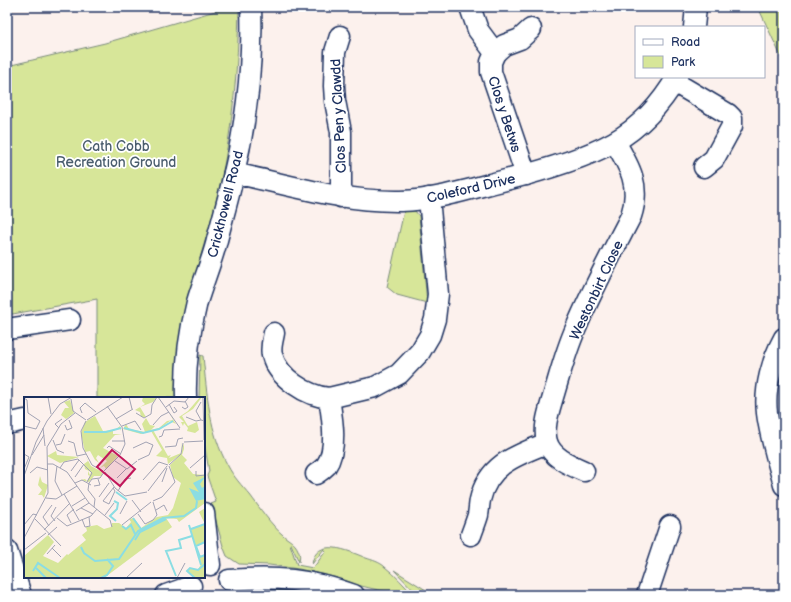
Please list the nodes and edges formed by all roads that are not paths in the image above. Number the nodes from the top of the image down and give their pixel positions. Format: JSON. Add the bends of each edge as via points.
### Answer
{"nodes":[{"id":1,"x":252,"y":7,"type":"edge"},
{"id":2,"x":470,"y":7,"type":"edge"},
{"id":3,"x":696,"y":7,"type":"edge"},
{"id":4,"x":694,"y":26,"type":"edge"},
{"id":5,"x":531,"y":30,"type":"dead end"},
{"id":6,"x":340,"y":36,"type":"dead end"},
{"id":7,"x":495,"y":53,"type":"junction"},
{"id":8,"x":675,"y":80,"type":"edge"},
{"id":9,"x":615,"y":142,"type":"junction"},
{"id":10,"x":704,"y":167,"type":"dead end"},
{"id":11,"x":234,"y":173,"type":"junction"},
{"id":12,"x":526,"y":175,"type":"junction"},
{"id":13,"x":341,"y":197,"type":"junction"},
{"id":14,"x":429,"y":198,"type":"junction"},
{"id":15,"x":70,"y":320,"type":"dead end"},
{"id":16,"x":7,"y":329,"type":"edge"},
{"id":17,"x":274,"y":333,"type":"dead end"},
{"id":18,"x":784,"y":338,"type":"edge"},
{"id":19,"x":186,"y":397,"type":"edge"},
{"id":20,"x":329,"y":398,"type":"junction"},
{"id":21,"x":24,"y":420,"type":"edge"},
{"id":22,"x":7,"y":424,"type":"edge"},
{"id":23,"x":778,"y":434,"type":"edge"},
{"id":24,"x":547,"y":443,"type":"junction"},
{"id":25,"x":584,"y":471,"type":"dead end"},
{"id":26,"x":316,"y":474,"type":"dead end"},
{"id":27,"x":784,"y":485,"type":"edge"},
{"id":28,"x":670,"y":526,"type":"dead end"},
{"id":29,"x":205,"y":530,"type":"edge"},
{"id":30,"x":471,"y":535,"type":"dead end"},
{"id":31,"x":7,"y":551,"type":"edge"},
{"id":32,"x":207,"y":565,"type":"edge"},
{"id":33,"x":193,"y":586,"type":"edge"},
{"id":34,"x":227,"y":588,"type":"edge"},
{"id":35,"x":21,"y":595,"type":"edge"},
{"id":36,"x":166,"y":595,"type":"edge"},
{"id":37,"x":354,"y":595,"type":"edge"},
{"id":38,"x":647,"y":595,"type":"edge"}],
"edges":[{"from":1,"to":11,"type":"street","name":"Crickhowell Road","via":[[247,97]]},
{"from":2,"to":7,"type":"street","via":[[478,30]]},
{"from":3,"to":4,"type":"street"},
{"from":5,"to":7,"type":"street","via":[[520,39],[504,44]]},
{"from":6,"to":13,"type":"street","name":"Clos Pen y Clawdd","via":[[335,52],[334,86],[341,132]]},
{"from":7,"to":12,"type":"street","name":"Clos y Betws","via":[[491,62],[491,72]]},
{"from":8,"to":9,"type":"street","name":"Coleford Drive","via":[[655,108]]},
{"from":8,"to":10,"type":"street","via":[[732,118],[732,126],[714,159]]},
{"from":9,"to":12,"type":"street","name":"Coleford Drive","via":[[581,157]]},
{"from":9,"to":24,"type":"street","name":"Westonbirt Close","via":[[633,178],[636,191],[635,206],[590,296],[561,368],[547,419]]},
{"from":11,"to":13,"type":"street","name":"Coleford Drive"},
{"from":11,"to":19,"type":"street","name":"Crickhowell Road","via":[[190,332]]},
{"from":12,"to":14,"type":"street","name":"Coleford Drive"},
{"from":13,"to":14,"type":"street","name":"Coleford Drive","via":[[402,201]]},
{"from":14,"to":20,"type":"street","via":[[438,294],[430,334],[420,352],[400,374],[376,387]]},
{"from":15,"to":16,"type":"street"},
{"from":17,"to":20,"type":"street","via":[[272,353],[281,372],[305,390]]},
{"from":18,"to":23,"type":"street","via":[[768,381],[767,413]]},
{"from":20,"to":26,"type":"street","via":[[333,427],[332,450],[326,466]]},
{"from":21,"to":22,"type":"street"},
{"from":23,"to":27,"type":"street"},
{"from":24,"to":25,"type":"street","via":[[561,460]]},
{"from":24,"to":30,"type":"street","via":[[516,455],[502,463],[493,473],[480,499]]},
{"from":28,"to":38,"type":"street"},
{"from":29,"to":32,"type":"street"},
{"from":31,"to":35,"type":"street"},
{"from":32,"to":34,"type":"street","via":[[217,566],[227,574]]},
{"from":33,"to":36,"type":"street"},
{"from":34,"to":37,"type":"street","via":[[258,578],[322,584]]}]}
